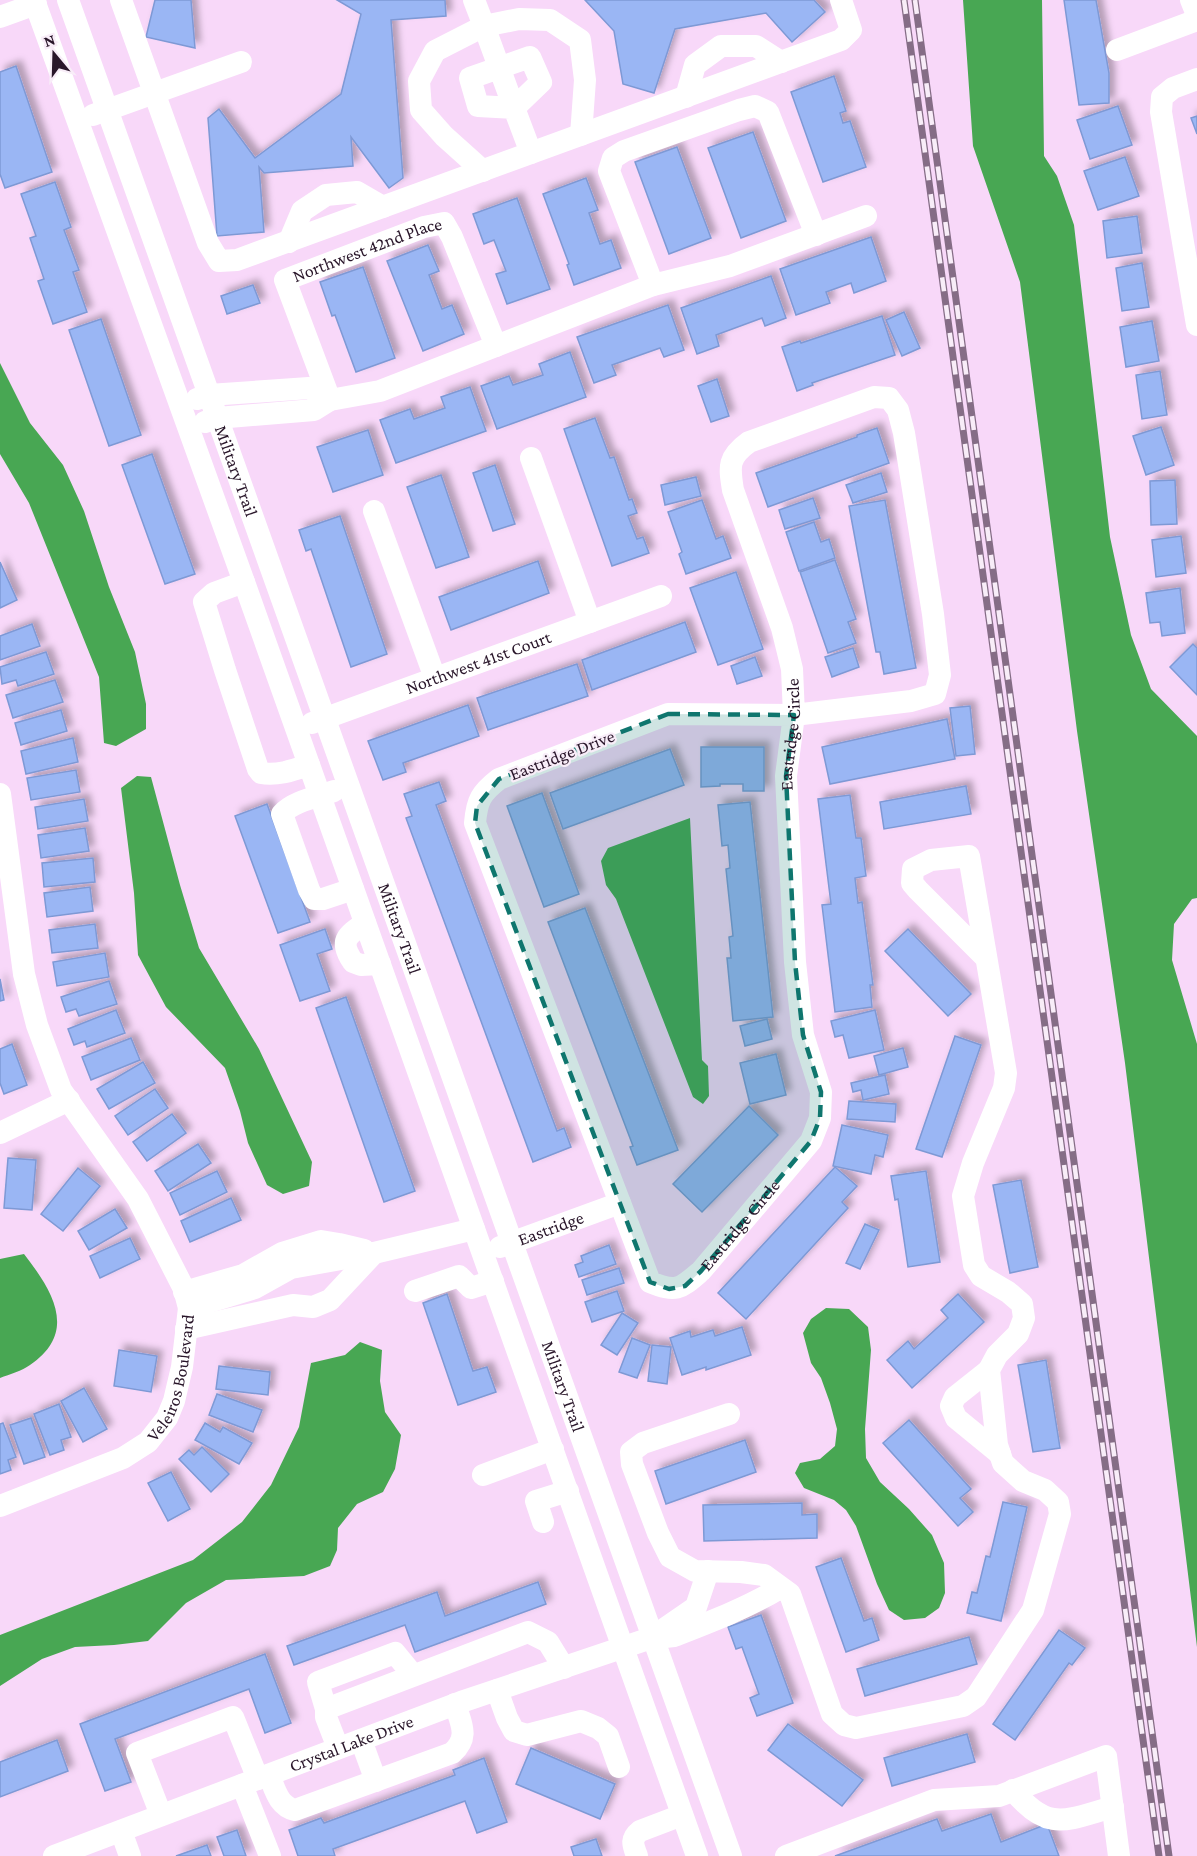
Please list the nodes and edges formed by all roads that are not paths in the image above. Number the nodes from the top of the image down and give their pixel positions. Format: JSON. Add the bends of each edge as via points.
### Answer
{"nodes":[{"id":1,"x":68,"y":0,"type":"edge"},
{"id":2,"x":121,"y":0,"type":"edge"},
{"id":3,"x":474,"y":0,"type":"edge"},
{"id":4,"x":841,"y":0,"type":"edge"},
{"id":5,"x":1191,"y":0,"type":"edge"},
{"id":6,"x":35,"y":2,"type":"edge"},
{"id":7,"x":1197,"y":15,"type":"edge"},
{"id":8,"x":0,"y":17,"type":"edge"},
{"id":9,"x":1197,"y":20,"type":"edge"},
{"id":10,"x":484,"y":26,"type":"junction"},
{"id":11,"x":1117,"y":50,"type":"dead end"},
{"id":12,"x":241,"y":62,"type":"dead end"},
{"id":13,"x":781,"y":62,"type":"junction"},
{"id":14,"x":500,"y":68,"type":"junction"},
{"id":15,"x":1197,"y":80,"type":"edge"},
{"id":16,"x":154,"y":94,"type":"junction"},
{"id":17,"x":686,"y":97,"type":"junction"},
{"id":18,"x":514,"y":108,"type":"junction"},
{"id":19,"x":107,"y":110,"type":"junction"},
{"id":20,"x":78,"y":120,"type":"junction"},
{"id":21,"x":582,"y":135,"type":"junction"},
{"id":22,"x":531,"y":153,"type":"junction"},
{"id":23,"x":483,"y":171,"type":"junction"},
{"id":24,"x":383,"y":207,"type":"junction"},
{"id":25,"x":866,"y":216,"type":"dead end"},
{"id":26,"x":816,"y":235,"type":"junction"},
{"id":27,"x":289,"y":242,"type":"junction"},
{"id":28,"x":1194,"y":282,"type":"edge"},
{"id":29,"x":653,"y":285,"type":"junction"},
{"id":30,"x":1197,"y":325,"type":"edge"},
{"id":31,"x":496,"y":346,"type":"junction"},
{"id":32,"x":209,"y":395,"type":"junction"},
{"id":33,"x":330,"y":400,"type":"junction"},
{"id":34,"x":181,"y":405,"type":"junction"},
{"id":35,"x":217,"y":418,"type":"junction"},
{"id":36,"x":188,"y":427,"type":"junction"},
{"id":37,"x":531,"y":458,"type":"dead end"},
{"id":38,"x":374,"y":511,"type":"dead end"},
{"id":39,"x":244,"y":582,"type":"junction"},
{"id":40,"x":661,"y":597,"type":"dead end"},
{"id":41,"x":590,"y":622,"type":"junction"},
{"id":42,"x":435,"y":678,"type":"junction"},
{"id":43,"x":935,"y":694,"type":"joint"},
{"id":44,"x":794,"y":715,"type":"junction"},
{"id":45,"x":324,"y":719,"type":"junction"},
{"id":46,"x":296,"y":728,"type":"junction"},
{"id":47,"x":309,"y":765,"type":"junction"},
{"id":48,"x":348,"y":786,"type":"junction"},
{"id":49,"x":0,"y":794,"type":"edge"},
{"id":50,"x":320,"y":796,"type":"junction"},
{"id":51,"x":353,"y":889,"type":"junction"},
{"id":52,"x":986,"y":958,"type":"dead end"},
{"id":53,"x":69,"y":1100,"type":"junction"},
{"id":54,"x":0,"y":1133,"type":"edge"},
{"id":55,"x":620,"y":1203,"type":"junction"},
{"id":56,"x":474,"y":1229,"type":"junction"},
{"id":57,"x":512,"y":1242,"type":"junction"},
{"id":58,"x":374,"y":1253,"type":"junction"},
{"id":59,"x":483,"y":1253,"type":"junction"},
{"id":60,"x":493,"y":1281,"type":"junction"},
{"id":61,"x":415,"y":1291,"type":"dead end"},
{"id":62,"x":186,"y":1309,"type":"junction"},
{"id":63,"x":989,"y":1370,"type":"junction"},
{"id":64,"x":729,"y":1414,"type":"dead end"},
{"id":65,"x":553,"y":1449,"type":"junction"},
{"id":66,"x":1000,"y":1454,"type":"junction"},
{"id":67,"x":483,"y":1475,"type":"dead end"},
{"id":68,"x":568,"y":1491,"type":"junction"},
{"id":69,"x":0,"y":1506,"type":"edge"},
{"id":70,"x":543,"y":1522,"type":"dead end"},
{"id":71,"x":708,"y":1571,"type":"junction"},
{"id":72,"x":780,"y":1588,"type":"junction"},
{"id":73,"x":651,"y":1638,"type":"junction"},
{"id":74,"x":624,"y":1648,"type":"junction"},
{"id":75,"x":564,"y":1668,"type":"junction"},
{"id":76,"x":497,"y":1690,"type":"junction"},
{"id":77,"x":455,"y":1704,"type":"junction"},
{"id":78,"x":361,"y":1740,"type":"junction"},
{"id":79,"x":338,"y":1749,"type":"junction"},
{"id":80,"x":619,"y":1767,"type":"dead end"},
{"id":81,"x":256,"y":1779,"type":"junction"},
{"id":82,"x":376,"y":1781,"type":"junction"},
{"id":83,"x":1013,"y":1790,"type":"junction"},
{"id":84,"x":1113,"y":1807,"type":"junction"},
{"id":85,"x":162,"y":1815,"type":"junction"},
{"id":86,"x":682,"y":1815,"type":"junction"},
{"id":87,"x":121,"y":1831,"type":"junction"},
{"id":88,"x":1114,"y":1854,"type":"edge"},
{"id":89,"x":54,"y":1856,"type":"edge"},
{"id":90,"x":130,"y":1856,"type":"edge"},
{"id":91,"x":270,"y":1856,"type":"edge"},
{"id":92,"x":637,"y":1856,"type":"edge"},
{"id":93,"x":697,"y":1856,"type":"edge"},
{"id":94,"x":731,"y":1856,"type":"edge"},
{"id":95,"x":786,"y":1856,"type":"edge"}],
"edges":[{"from":1,"to":19,"type":"street","name":"Military Trail"},
{"from":2,"to":16,"type":"street"},
{"from":3,"to":10,"type":"street"},
{"from":4,"to":13,"type":"street","via":[[852,30],[841,40]]},
{"from":5,"to":7,"type":"street"},
{"from":6,"to":8,"type":"street"},
{"from":6,"to":20,"type":"street","name":"Military Trail"},
{"from":9,"to":11,"type":"street"},
{"from":10,"to":14,"type":"street"},
{"from":10,"to":21,"type":"street","via":[[519,19],[550,20],[580,40],[585,80]]},
{"from":10,"to":23,"type":"street","via":[[435,51],[419,81],[420,110]]},
{"from":12,"to":16,"type":"street"},
{"from":13,"to":17,"type":"street"},
{"from":13,"to":17,"type":"street","via":[[756,46],[721,46],[695,65]]},
{"from":14,"to":18,"type":"street"},
{"from":14,"to":18,"type":"street","via":[[530,57],[541,82]]},
{"from":14,"to":18,"type":"street","via":[[470,78],[478,106]]},
{"from":15,"to":28,"type":"street","via":[[1173,88],[1162,97],[1161,112]]},
{"from":16,"to":19,"type":"street"},
{"from":16,"to":27,"type":"street","via":[[208,243],[219,261],[237,260]]},
{"from":17,"to":21,"type":"street"},
{"from":18,"to":22,"type":"street"},
{"from":19,"to":20,"type":"street"},
{"from":19,"to":32,"type":"street","name":"Military Trail"},
{"from":20,"to":34,"type":"street","name":"Military Trail"},
{"from":21,"to":22,"type":"street"},
{"from":22,"to":23,"type":"street"},
{"from":23,"to":24,"type":"street"},
{"from":24,"to":27,"type":"street"},
{"from":24,"to":27,"type":"street","via":[[357,192],[326,195],[302,211]]},
{"from":25,"to":26,"type":"street"},
{"from":26,"to":29,"type":"street","via":[[730,267]]},
{"from":26,"to":29,"type":"street","via":[[768,112],[755,105],[613,158],[609,171]]},
{"from":28,"to":30,"type":"street"},
{"from":29,"to":31,"type":"street"},
{"from":31,"to":33,"type":"street","via":[[380,391]]},
{"from":31,"to":33,"type":"street","name":"Northwest 42nd Place","via":[[444,224],[424,227],[285,280]]},
{"from":32,"to":33,"type":"street","via":[[309,388]]},
{"from":32,"to":34,"type":"street"},
{"from":32,"to":35,"type":"street","name":"Military Trail"},
{"from":33,"to":35,"type":"street","via":[[314,410]]},
{"from":34,"to":36,"type":"street","name":"Military Trail"},
{"from":35,"to":36,"type":"street"},
{"from":35,"to":45,"type":"street","name":"Military Trail"},
{"from":36,"to":39,"type":"street","name":"Military Trail"},
{"from":37,"to":41,"type":"street"},
{"from":38,"to":42,"type":"street"},
{"from":39,"to":46,"type":"street","name":"Military Trail"},
{"from":39,"to":47,"type":"street","via":[[214,593],[204,602],[258,769],[268,774]]},
{"from":40,"to":41,"type":"street","name":"Northwest 41st Court"},
{"from":41,"to":42,"type":"street","name":"Northwest 41st Court"},
{"from":42,"to":45,"type":"street","name":"Northwest 41st Court"},
{"from":43,"to":44,"type":"street","name":"Eastridge Drive","via":[[911,701]]},
{"from":43,"to":44,"type":"street","name":"Eastridge Circle","via":[[940,675],[904,433],[898,410],[889,398],[874,397],[749,442],[736,452],[729,470],[782,628],[792,669]]},
{"from":44,"to":55,"type":"street","name":"Eastridge Circle","via":[[786,776],[795,962],[803,1035],[821,1092],[820,1118],[812,1141],[685,1286],[669,1289],[650,1282]]},
{"from":44,"to":55,"type":"street","name":"Eastridge Drive","via":[[668,714],[499,779],[484,791],[477,806],[475,823]]},
{"from":45,"to":46,"type":"street","name":"Northwest 41st Court"},
{"from":45,"to":48,"type":"street","name":"Military Trail"},
{"from":46,"to":47,"type":"street","name":"Military Trail"},
{"from":47,"to":50,"type":"street","name":"Military Trail"},
{"from":48,"to":50,"type":"street"},
{"from":48,"to":57,"type":"street","name":"Military Trail"},
{"from":49,"to":53,"type":"street","via":[[24,974],[37,1025],[61,1090]]},
{"from":50,"to":51,"type":"street","name":"Military Trail"},
{"from":50,"to":51,"type":"street","via":[[282,814],[314,899]]},
{"from":51,"to":56,"type":"street","name":"Military Trail"},
{"from":52,"to":63,"type":"street","via":[[1006,1073],[1004,1088],[963,1196],[974,1265],[981,1276],[1022,1304],[1024,1318],[1018,1334],[997,1355]]},
{"from":53,"to":54,"type":"street"},
{"from":53,"to":62,"type":"street","via":[[138,1199]]},
{"from":55,"to":57,"type":"street","name":"Eastridge"},
{"from":56,"to":58,"type":"street","name":"Veleiros Boulevard"},
{"from":56,"to":59,"type":"street","name":"Military Trail"},
{"from":57,"to":59,"type":"street","name":"Eastridge"},
{"from":57,"to":73,"type":"street","name":"Military Trail"},
{"from":58,"to":62,"type":"street","name":"Veleiros Boulevard","via":[[291,1268],[255,1288]]},
{"from":58,"to":62,"type":"street","via":[[330,1300],[313,1307]]},
{"from":59,"to":60,"type":"street","name":"Military Trail"},
{"from":60,"to":61,"type":"street","via":[[471,1288],[459,1276]]},
{"from":60,"to":65,"type":"street","name":"Military Trail"},
{"from":62,"to":69,"type":"street","name":"Veleiros Boulevard","via":[[182,1367],[174,1401],[167,1418],[148,1442],[123,1458]]},
{"from":63,"to":66,"type":"street"},
{"from":63,"to":66,"type":"street","via":[[956,1397],[951,1407],[956,1418]]},
{"from":64,"to":71,"type":"street","via":[[643,1443],[631,1452],[632,1464],[670,1557],[695,1570]]},
{"from":65,"to":67,"type":"street"},
{"from":65,"to":68,"type":"street","name":"Military Trail"},
{"from":66,"to":72,"type":"street","via":[[1003,1463],[1023,1481],[1046,1490],[1058,1502],[1060,1514],[1033,1610],[976,1697],[963,1706],[856,1728],[844,1725],[832,1714],[790,1594]]},
{"from":68,"to":70,"type":"street","via":[[536,1501]]},
{"from":68,"to":74,"type":"street","name":"Military Trail"},
{"from":71,"to":72,"type":"street","via":[[764,1575]]},
{"from":71,"to":73,"type":"street","via":[[696,1607]]},
{"from":72,"to":73,"type":"street","via":[[674,1636]]},
{"from":73,"to":74,"type":"street","name":"Crystal Lake Drive"},
{"from":73,"to":94,"type":"street","name":"Military Trail"},
{"from":74,"to":75,"type":"street","name":"Crystal Lake Drive"},
{"from":74,"to":86,"type":"street","name":"Military Trail"},
{"from":75,"to":76,"type":"street","name":"Crystal Lake Drive"},
{"from":75,"to":79,"type":"street","via":[[548,1642],[528,1632],[326,1708]]},
{"from":76,"to":77,"type":"street","name":"Crystal Lake Drive"},
{"from":76,"to":80,"type":"street","via":[[514,1731],[527,1735],[581,1721],[608,1736]]},
{"from":77,"to":78,"type":"street","name":"Crystal Lake Drive"},
{"from":77,"to":82,"type":"street","via":[[464,1731],[461,1746],[452,1753]]},
{"from":78,"to":79,"type":"street","name":"Crystal Lake Drive"},
{"from":78,"to":82,"type":"street"},
{"from":79,"to":81,"type":"street","name":"Crystal Lake Drive"},
{"from":81,"to":82,"type":"street","via":[[287,1808],[295,1810]]},
{"from":81,"to":85,"type":"street","name":"Crystal Lake Drive"},
{"from":81,"to":85,"type":"street","via":[[233,1717],[137,1753]]},
{"from":81,"to":91,"type":"street"},
{"from":83,"to":84,"type":"street","via":[[1045,1818],[1062,1821]]},
{"from":83,"to":84,"type":"street","via":[[1106,1756]]},
{"from":83,"to":95,"type":"street","via":[[999,1796],[934,1800]]},
{"from":84,"to":88,"type":"street"},
{"from":85,"to":87,"type":"street","name":"Crystal Lake Drive"},
{"from":86,"to":92,"type":"street","via":[[635,1835]]},
{"from":86,"to":93,"type":"street","name":"Military Trail"},
{"from":87,"to":89,"type":"street","name":"Crystal Lake Drive"},
{"from":87,"to":90,"type":"street"}]}
